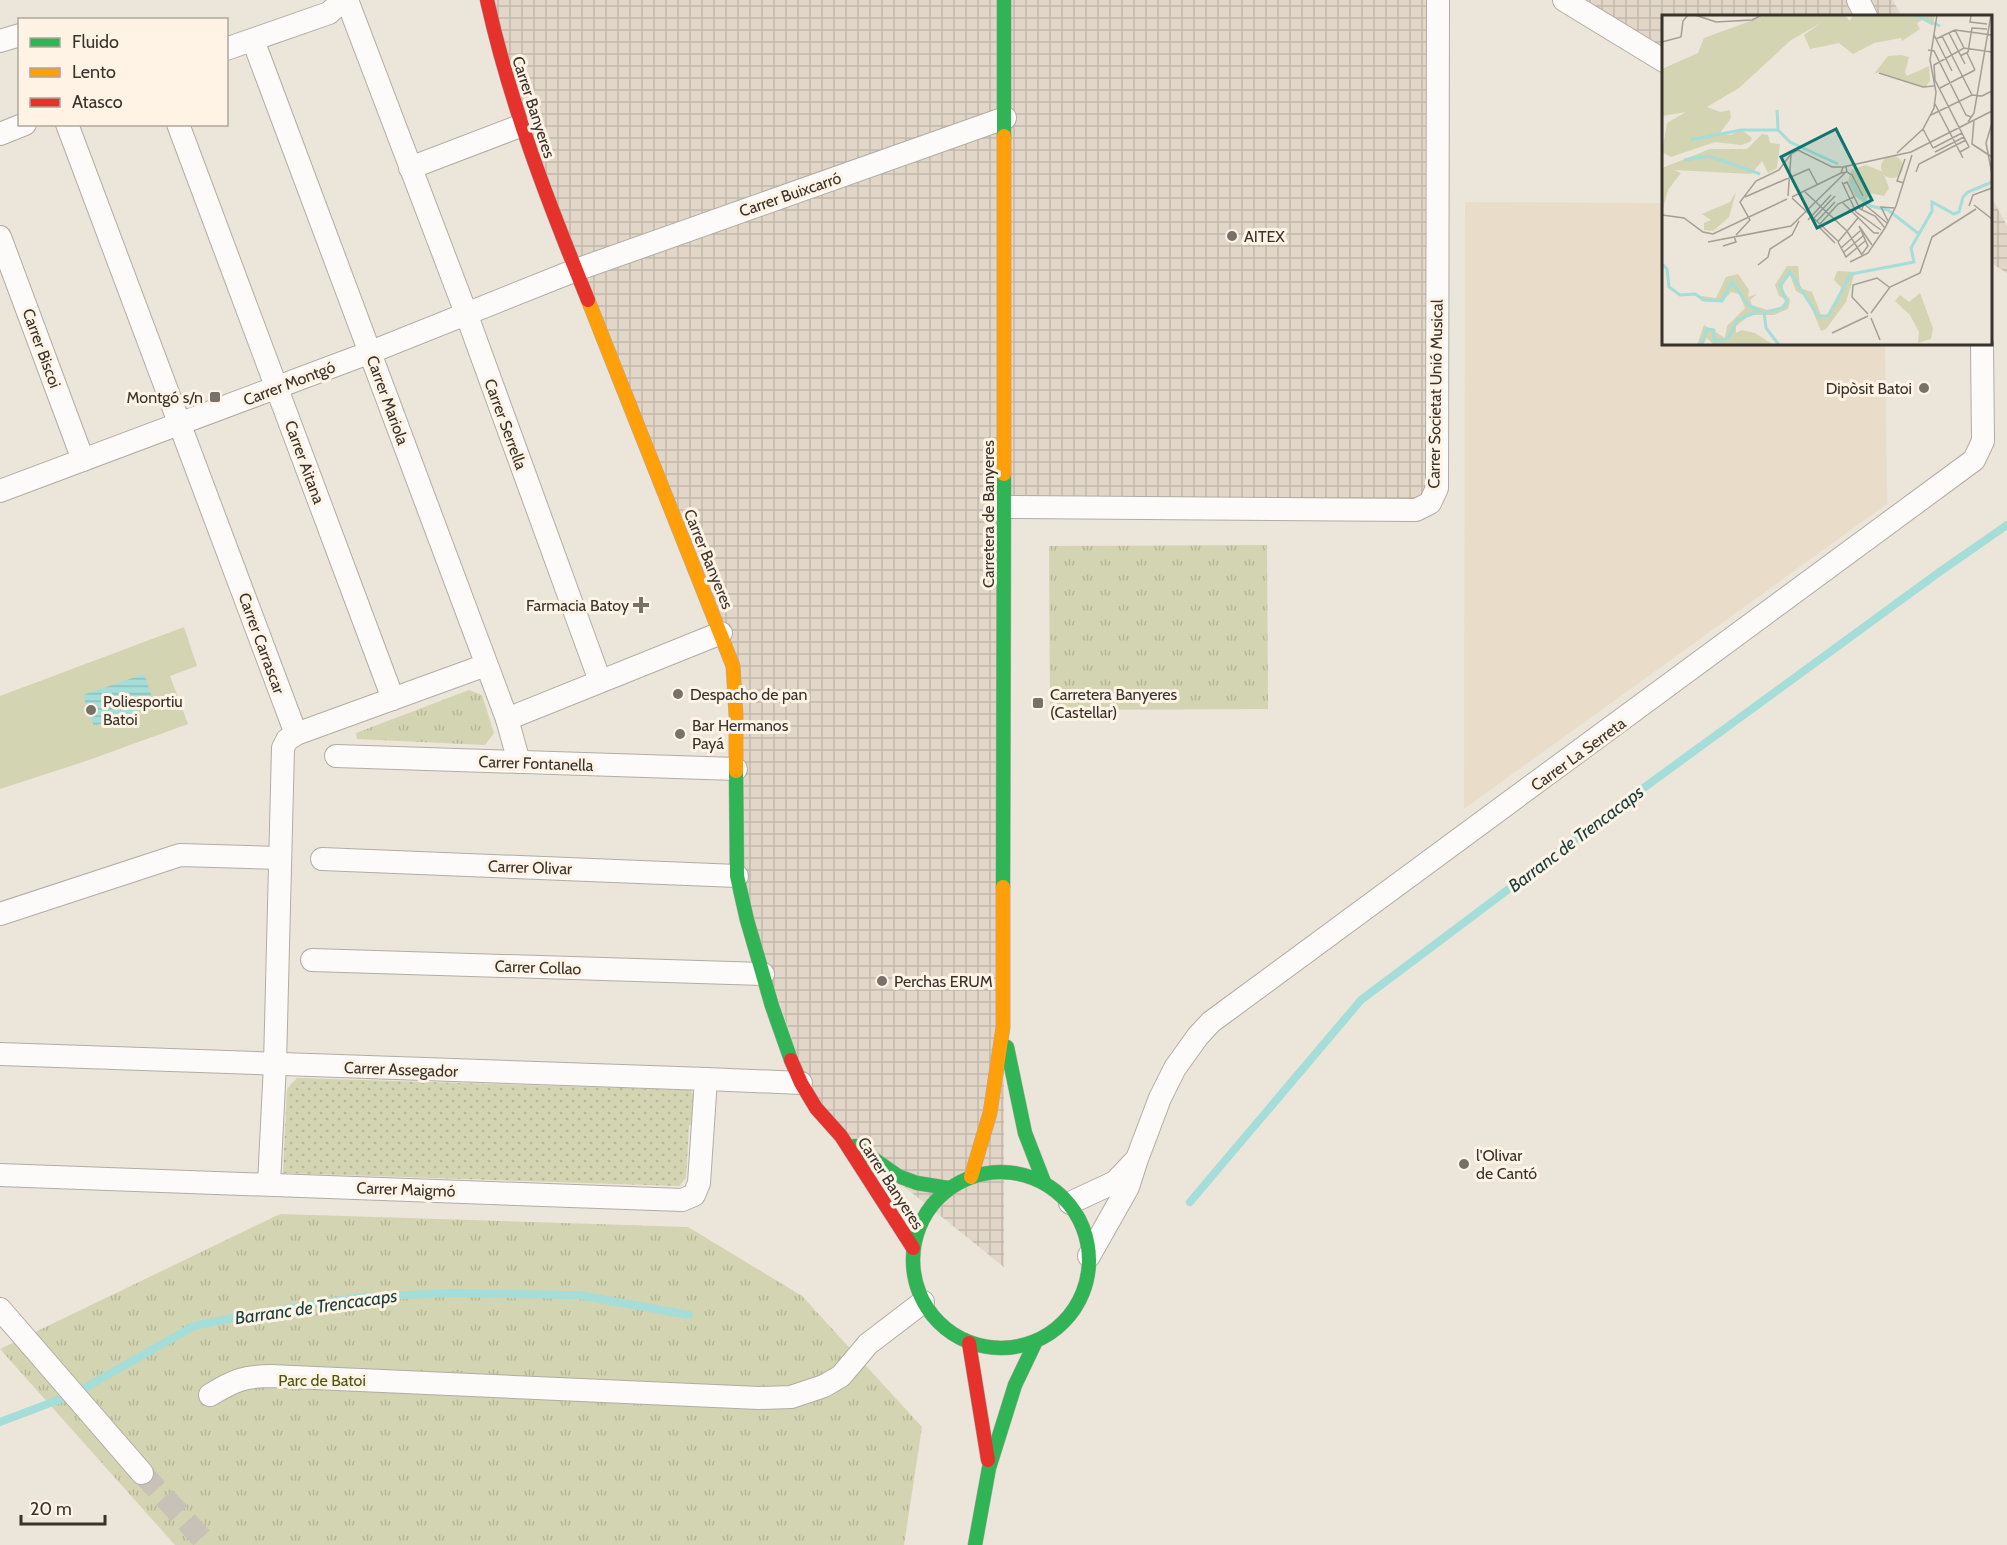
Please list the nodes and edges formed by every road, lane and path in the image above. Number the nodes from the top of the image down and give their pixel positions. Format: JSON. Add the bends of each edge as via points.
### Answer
{"nodes":[{"id":1,"x":345,"y":0,"type":"edge"},
{"id":2,"x":487,"y":0,"type":"edge"},
{"id":3,"x":1004,"y":0,"type":"edge"},
{"id":4,"x":1438,"y":0,"type":"edge"},
{"id":5,"x":1564,"y":0,"type":"edge"},
{"id":6,"x":1858,"y":0,"type":"edge"},
{"id":7,"x":1866,"y":15,"type":"edge"},
{"id":8,"x":18,"y":36,"type":"edge"},
{"id":9,"x":253,"y":40,"type":"junction"},
{"id":10,"x":0,"y":41,"type":"edge"},
{"id":11,"x":228,"y":49,"type":"edge"},
{"id":12,"x":1662,"y":60,"type":"edge"},
{"id":13,"x":1005,"y":118,"type":"junction"},
{"id":14,"x":20,"y":126,"type":"edge"},
{"id":15,"x":68,"y":126,"type":"edge"},
{"id":16,"x":179,"y":126,"type":"edge"},
{"id":17,"x":520,"y":126,"type":"junction"},
{"id":18,"x":0,"y":134,"type":"edge"},
{"id":19,"x":410,"y":168,"type":"junction"},
{"id":20,"x":0,"y":237,"type":"edge"},
{"id":21,"x":576,"y":270,"type":"junction"},
{"id":22,"x":466,"y":313,"type":"junction"},
{"id":23,"x":1982,"y":345,"type":"edge"},
{"id":24,"x":371,"y":352,"type":"junction"},
{"id":25,"x":277,"y":387,"type":"junction"},
{"id":26,"x":180,"y":423,"type":"junction"},
{"id":27,"x":83,"y":460,"type":"junction"},
{"id":28,"x":0,"y":491,"type":"edge"},
{"id":29,"x":1004,"y":507,"type":"junction"},
{"id":30,"x":721,"y":633,"type":"junction"},
{"id":31,"x":486,"y":665,"type":"junction"},
{"id":32,"x":600,"y":681,"type":"junction"},
{"id":33,"x":393,"y":699,"type":"junction"},
{"id":34,"x":507,"y":719,"type":"junction"},
{"id":35,"x":296,"y":734,"type":"junction"},
{"id":36,"x":336,"y":756,"type":"dead end"},
{"id":37,"x":519,"y":762,"type":"junction"},
{"id":38,"x":736,"y":769,"type":"junction"},
{"id":39,"x":279,"y":858,"type":"junction"},
{"id":40,"x":322,"y":859,"type":"dead end"},
{"id":41,"x":737,"y":876,"type":"junction"},
{"id":42,"x":0,"y":914,"type":"edge"},
{"id":43,"x":312,"y":960,"type":"dead end"},
{"id":44,"x":763,"y":974,"type":"junction"},
{"id":45,"x":1003,"y":1027,"type":"junction"},
{"id":46,"x":0,"y":1054,"type":"edge"},
{"id":47,"x":275,"y":1064,"type":"junction"},
{"id":48,"x":706,"y":1078,"type":"junction"},
{"id":49,"x":801,"y":1083,"type":"junction"},
{"id":50,"x":841,"y":1136,"type":"junction"},
{"id":51,"x":1137,"y":1159,"type":"junction"},
{"id":52,"x":0,"y":1175,"type":"edge"},
{"id":53,"x":970,"y":1177,"type":"junction"},
{"id":54,"x":1044,"y":1182,"type":"junction"},
{"id":55,"x":269,"y":1184,"type":"junction"},
{"id":56,"x":948,"y":1188,"type":"junction"},
{"id":57,"x":1070,"y":1203,"type":"junction"},
{"id":58,"x":913,"y":1248,"type":"junction"},
{"id":59,"x":1089,"y":1256,"type":"junction"},
{"id":60,"x":923,"y":1302,"type":"junction"},
{"id":61,"x":4,"y":1319,"type":"edge"},
{"id":62,"x":1036,"y":1341,"type":"junction"},
{"id":63,"x":969,"y":1343,"type":"junction"},
{"id":64,"x":210,"y":1395,"type":"dead end"},
{"id":65,"x":989,"y":1468,"type":"junction"},
{"id":66,"x":142,"y":1473,"type":"tunnel mouth"},
{"id":67,"x":975,"y":1545,"type":"edge"}],
"edges":[{"from":1,"to":9,"type":"street","via":[[328,13]]},
{"from":1,"to":19,"type":"street","name":"Carrer Serrella"},
{"from":2,"to":17,"type":"main road","name":"Carrer Banyeres"},
{"from":3,"to":13,"type":"main road","name":"Carretera de Banyeres"},
{"from":4,"to":29,"type":"street","name":"Carrer Societat Unió Musical","via":[[1437,488],[1430,503],[1416,510]]},
{"from":5,"to":12,"type":"street"},
{"from":6,"to":7,"type":"street"},
{"from":8,"to":10,"type":"street"},
{"from":9,"to":11,"type":"street"},
{"from":9,"to":24,"type":"street","name":"Carrer Mariola"},
{"from":13,"to":21,"type":"street","name":"Carrer Buixcarró"},
{"from":13,"to":29,"type":"main road","name":"Carretera de Banyeres"},
{"from":14,"to":18,"type":"street"},
{"from":15,"to":26,"type":"street","name":"Carrer Carrascar"},
{"from":16,"to":25,"type":"street","name":"Carrer Aitana"},
{"from":17,"to":19,"type":"street"},
{"from":17,"to":21,"type":"main road","name":"Carrer Banyeres"},
{"from":19,"to":22,"type":"street","name":"Carrer Serrella"},
{"from":20,"to":27,"type":"street","name":"Carrer Biscoi"},
{"from":21,"to":22,"type":"street","name":"Carrer Montgó"},
{"from":21,"to":30,"type":"main road","name":"Carrer Banyeres"},
{"from":22,"to":24,"type":"street","name":"Carrer Montgó"},
{"from":22,"to":32,"type":"street","name":"Carrer Serrella"},
{"from":23,"to":51,"type":"street","name":"Carrer La Serreta","via":[[1983,441],[1974,460],[1211,1022],[1174,1068]]},
{"from":24,"to":25,"type":"street","name":"Carrer Montgó"},
{"from":24,"to":31,"type":"street","name":"Carrer Mariola"},
{"from":25,"to":26,"type":"street","name":"Carrer Montgó"},
{"from":25,"to":33,"type":"street","name":"Carrer Aitana"},
{"from":26,"to":27,"type":"street","name":"Carrer Montgó"},
{"from":26,"to":35,"type":"street","name":"Carrer Carrascar"},
{"from":27,"to":28,"type":"street","name":"Carrer Montgó"},
{"from":29,"to":45,"type":"main road","name":"Carretera de Banyeres"},
{"from":30,"to":32,"type":"street"},
{"from":30,"to":38,"type":"main road","name":"Carrer Banyeres","via":[[735,678]]},
{"from":31,"to":33,"type":"street"},
{"from":31,"to":34,"type":"street","name":"Carrer Mariola"},
{"from":32,"to":34,"type":"street"},
{"from":33,"to":35,"type":"street"},
{"from":34,"to":37,"type":"street","name":"Carrer Mariola"},
{"from":35,"to":39,"type":"street","via":[[283,748]]},
{"from":36,"to":37,"type":"street","name":"Carrer Fontanella"},
{"from":37,"to":38,"type":"street","name":"Carrer Fontanella"},
{"from":38,"to":41,"type":"main road","name":"Carrer Banyeres"},
{"from":39,"to":42,"type":"street","via":[[180,855]]},
{"from":39,"to":47,"type":"street"},
{"from":40,"to":41,"type":"street","name":"Carrer Olivar"},
{"from":41,"to":44,"type":"main road","name":"Carrer Banyeres"},
{"from":43,"to":44,"type":"street","name":"Carrer Collao"},
{"from":44,"to":49,"type":"main road","name":"Carrer Banyeres","via":[[783,1041]]},
{"from":45,"to":53,"type":"main road","name":"Carretera de Banyeres","via":[[990,1113]]},
{"from":45,"to":54,"type":"main road","name":"Carretera de Banyeres","via":[[1025,1132]]},
{"from":46,"to":47,"type":"street","name":"Carrer Assegador"},
{"from":47,"to":48,"type":"street","name":"Carrer Assegador"},
{"from":47,"to":55,"type":"street"},
{"from":48,"to":49,"type":"street","name":"Carrer Assegador"},
{"from":48,"to":55,"type":"street","name":"Carrer Maigmó","via":[[699,1183],[694,1195],[682,1200]]},
{"from":49,"to":50,"type":"main road","name":"Carrer Banyeres","via":[[816,1108]]},
{"from":50,"to":56,"type":"main road","name":"Carrer Banyeres","via":[[898,1176]]},
{"from":50,"to":58,"type":"main road","name":"Carrer Banyeres"},
{"from":51,"to":57,"type":"street","name":"Carrer La Serreta","via":[[1115,1182]]},
{"from":51,"to":59,"type":"street","name":"Carrer La Serreta","via":[[1128,1187]]},
{"from":52,"to":55,"type":"street","name":"Carrer Maigmó"},
{"from":53,"to":54,"type":"main road","via":[[997,1171],[1021,1173]]},
{"from":53,"to":56,"type":"main road"},
{"from":54,"to":57,"type":"main road"},
{"from":56,"to":58,"type":"main road","via":[[921,1222]]},
{"from":57,"to":59,"type":"main road","via":[[1085,1231]]},
{"from":58,"to":60,"type":"main road","via":[[913,1268]]},
{"from":59,"to":62,"type":"main road","via":[[1087,1281],[1077,1306],[1059,1326]]},
{"from":60,"to":63,"type":"main road","via":[[946,1329]]},
{"from":60,"to":64,"type":"street","via":[[868,1344],[841,1376],[791,1397],[271,1376],[233,1381]]},
{"from":61,"to":66,"type":"street"},
{"from":62,"to":63,"type":"main road","via":[[991,1348]]},
{"from":62,"to":65,"type":"main road","via":[[1015,1385]]},
{"from":63,"to":65,"type":"main road"},
{"from":65,"to":67,"type":"main road"}]}
